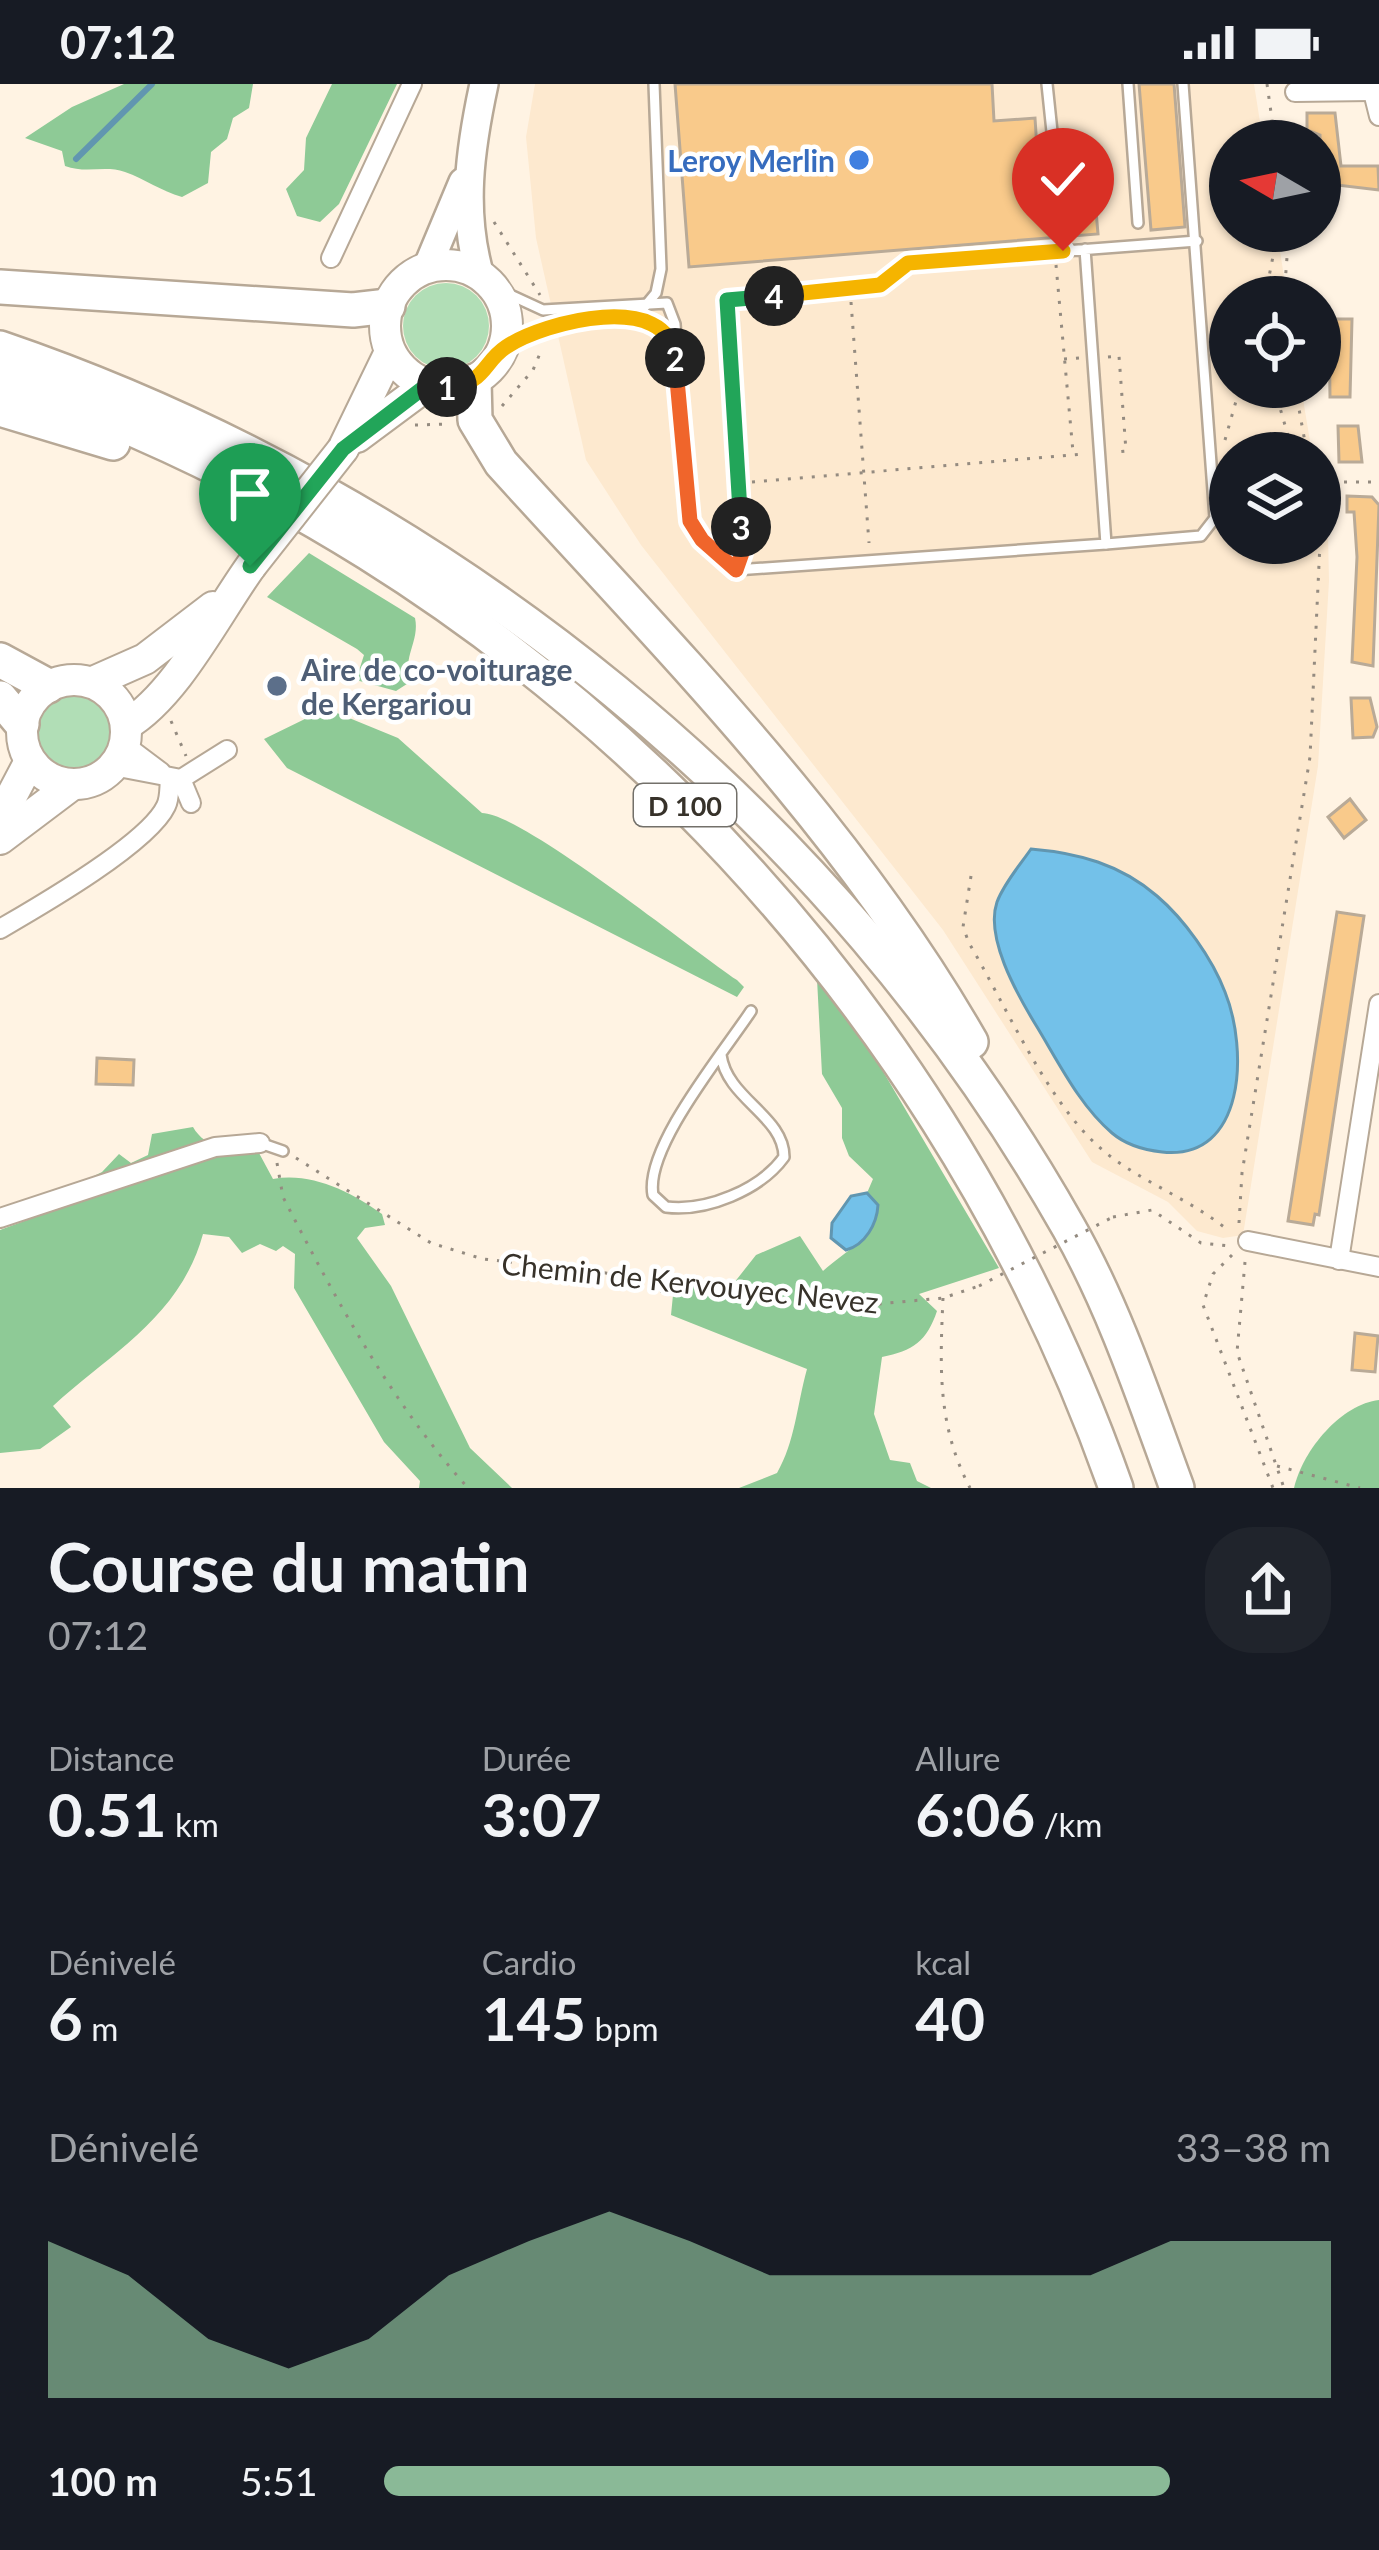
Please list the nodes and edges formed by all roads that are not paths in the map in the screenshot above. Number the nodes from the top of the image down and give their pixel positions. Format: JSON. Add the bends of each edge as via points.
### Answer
{"nodes":[{"id":1,"x":412,"y":84,"type":"edge"},
{"id":2,"x":484,"y":84,"type":"edge"},
{"id":3,"x":654,"y":84,"type":"edge"},
{"id":4,"x":1047,"y":84,"type":"edge"},
{"id":5,"x":1128,"y":84,"type":"edge"},
{"id":6,"x":1184,"y":84,"type":"edge"},
{"id":7,"x":1371,"y":87,"type":"edge"},
{"id":8,"x":1295,"y":92,"type":"dead end"},
{"id":9,"x":1379,"y":116,"type":"edge"},
{"id":10,"x":469,"y":167,"type":"junction"},
{"id":11,"x":1060,"y":208,"type":"dead end"},
{"id":12,"x":1061,"y":237,"type":"dead end"},
{"id":13,"x":1197,"y":241,"type":"junction"},
{"id":14,"x":1141,"y":245,"type":"junction"},
{"id":15,"x":1085,"y":249,"type":"junction"},
{"id":16,"x":1059,"y":251,"type":"junction"},
{"id":17,"x":331,"y":258,"type":"dead end"},
{"id":18,"x":427,"y":268,"type":"junction"},
{"id":19,"x":487,"y":282,"type":"junction"},
{"id":20,"x":0,"y":287,"type":"edge"},
{"id":21,"x":651,"y":301,"type":"junction"},
{"id":22,"x":388,"y":306,"type":"junction"},
{"id":23,"x":637,"y":316,"type":"junction"},
{"id":24,"x":674,"y":339,"type":"junction"},
{"id":25,"x":0,"y":348,"type":"edge"},
{"id":26,"x":503,"y":348,"type":"junction"},
{"id":27,"x":390,"y":352,"type":"junction"},
{"id":28,"x":0,"y":378,"type":"edge"},
{"id":29,"x":473,"y":381,"type":"junction"},
{"id":30,"x":427,"y":385,"type":"junction"},
{"id":31,"x":0,"y":409,"type":"edge"},
{"id":32,"x":343,"y":449,"type":"junction"},
{"id":33,"x":1106,"y":544,"type":"junction"},
{"id":34,"x":379,"y":558,"type":"junction"},
{"id":35,"x":736,"y":570,"type":"junction"},
{"id":36,"x":232,"y":592,"type":"junction"},
{"id":37,"x":0,"y":660,"type":"edge"},
{"id":38,"x":93,"y":682,"type":"junction"},
{"id":39,"x":48,"y":686,"type":"junction"},
{"id":40,"x":11,"y":711,"type":"edge"},
{"id":41,"x":122,"y":745,"type":"junction"},
{"id":42,"x":227,"y":750,"type":"dead end"},
{"id":43,"x":30,"y":761,"type":"junction"},
{"id":44,"x":182,"y":777,"type":"junction"},
{"id":45,"x":73,"y":784,"type":"junction"},
{"id":46,"x":191,"y":803,"type":"dead end"},
{"id":47,"x":0,"y":818,"type":"edge"},
{"id":48,"x":0,"y":839,"type":"edge"},
{"id":49,"x":0,"y":929,"type":"edge"},
{"id":50,"x":1379,"y":1004,"type":"edge"},
{"id":51,"x":751,"y":1011,"type":"dead end"},
{"id":52,"x":722,"y":1055,"type":"junction"},
{"id":53,"x":260,"y":1143,"type":"joint"},
{"id":54,"x":283,"y":1151,"type":"road end"},
{"id":55,"x":0,"y":1218,"type":"edge"},
{"id":56,"x":1070,"y":1229,"type":"junction"},
{"id":57,"x":1243,"y":1241,"type":"road end"},
{"id":58,"x":1339,"y":1260,"type":"junction"},
{"id":59,"x":1379,"y":1267,"type":"edge"},
{"id":60,"x":1116,"y":1488,"type":"edge"},
{"id":61,"x":1177,"y":1488,"type":"edge"}],
"edges":[{"from":1,"to":17,"type":"street"},
{"from":2,"to":10,"type":"main road"},
{"from":3,"to":21,"type":"lane","via":[[661,269]]},
{"from":4,"to":11,"type":"lane"},
{"from":5,"to":14,"type":"lane"},
{"from":6,"to":13,"type":"lane"},
{"from":7,"to":8,"type":"street"},
{"from":7,"to":9,"type":"street"},
{"from":10,"to":18,"type":"main road"},
{"from":10,"to":19,"type":"main road","via":[[470,226]]},
{"from":12,"to":16,"type":"lane"},
{"from":13,"to":14,"type":"lane"},
{"from":13,"to":33,"type":"lane","via":[[1216,503],[1209,530]]},
{"from":14,"to":15,"type":"lane"},
{"from":15,"to":16,"type":"lane"},
{"from":15,"to":33,"type":"lane"},
{"from":16,"to":35,"type":"lane","via":[[908,263],[880,285],[727,300],[742,553]]},
{"from":18,"to":19,"type":"main road","via":[[446,265]]},
{"from":18,"to":22,"type":"main road"},
{"from":19,"to":21,"type":"lane","via":[[543,310]]},
{"from":19,"to":26,"type":"main road","via":[[506,316]]},
{"from":20,"to":22,"type":"highway"},
{"from":21,"to":23,"type":"lane"},
{"from":21,"to":24,"type":"lane","via":[[667,303]]},
{"from":22,"to":27,"type":"main road"},
{"from":23,"to":24,"type":"lane"},
{"from":23,"to":26,"type":"lane"},
{"from":24,"to":35,"type":"lane","via":[[690,521]]},
{"from":25,"to":56,"type":"highway","number":"D 100","via":[[120,390],[344,503],[500,604],[671,739],[874,945]]},
{"from":26,"to":29,"type":"main road"},
{"from":27,"to":30,"type":"main road"},
{"from":27,"to":32,"type":"main road"},
{"from":28,"to":34,"type":"highway","number":"D 100","via":[[195,455]]},
{"from":29,"to":30,"type":"main road"},
{"from":29,"to":56,"type":"highway","via":[[475,420],[501,463],[757,752],[893,920],[996,1085]]},
{"from":30,"to":32,"type":"main road"},
{"from":31,"to":34,"type":"highway","number":"D 100","via":[[88,433]]},
{"from":32,"to":36,"type":"main road","bridge":true},
{"from":33,"to":35,"type":"lane"},
{"from":34,"to":60,"type":"highway","number":"D 100","via":[[490,632],[590,714],[806,939],[974,1180],[1048,1320]]},
{"from":36,"to":38,"type":"main road","via":[[146,659]]},
{"from":36,"to":41,"type":"main road"},
{"from":37,"to":39,"type":"highway"},
{"from":38,"to":39,"type":"main road"},
{"from":38,"to":41,"type":"main road","via":[[115,698]]},
{"from":39,"to":40,"type":"main road"},
{"from":40,"to":43,"type":"main road"},
{"from":41,"to":44,"type":"street"},
{"from":41,"to":45,"type":"main road","via":[[88,782]]},
{"from":42,"to":44,"type":"street"},
{"from":43,"to":45,"type":"main road","via":[[49,778]]},
{"from":43,"to":47,"type":"main road"},
{"from":44,"to":46,"type":"street"},
{"from":44,"to":49,"type":"street","via":[[146,829]]},
{"from":45,"to":48,"type":"main road"},
{"from":50,"to":58,"type":"street"},
{"from":51,"to":52,"type":"lane"},
{"from":52,"to":52,"type":"lane","via":[[651,1171],[653,1195],[666,1207],[744,1190],[784,1157],[782,1139],[730,1085]]},
{"from":53,"to":54,"type":"lane"},
{"from":53,"to":55,"type":"street","via":[[214,1148]]},
{"from":56,"to":61,"type":"highway","number":"D 100"},
{"from":57,"to":58,"type":"street"},
{"from":58,"to":59,"type":"street"}]}
